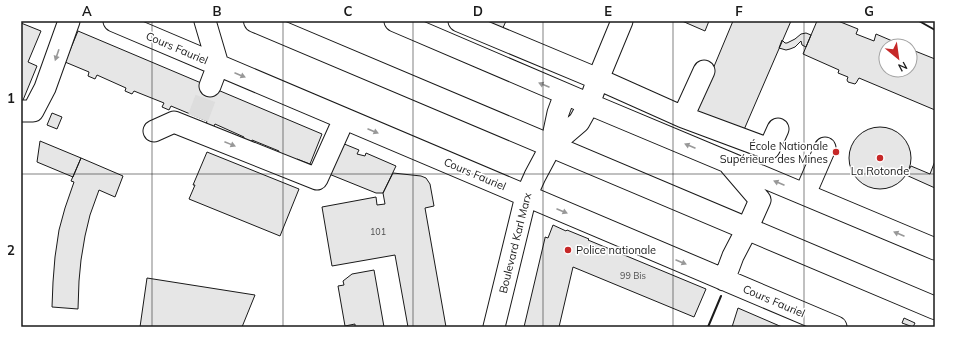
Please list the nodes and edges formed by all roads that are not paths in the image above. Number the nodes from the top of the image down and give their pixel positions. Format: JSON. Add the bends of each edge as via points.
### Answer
{"nodes":[{"id":1,"x":69,"y":21,"type":"edge"},
{"id":2,"x":114,"y":21,"type":"edge"},
{"id":3,"x":205,"y":21,"type":"edge"},
{"id":4,"x":255,"y":21,"type":"edge"},
{"id":5,"x":395,"y":21,"type":"edge"},
{"id":6,"x":459,"y":21,"type":"edge"},
{"id":7,"x":622,"y":21,"type":"edge"},
{"id":8,"x":437,"y":29,"type":"edge"},
{"id":9,"x":218,"y":65,"type":"junction"},
{"id":10,"x":704,"y":71,"type":"dead end"},
{"id":11,"x":598,"y":79,"type":"junction"},
{"id":12,"x":210,"y":86,"type":"tunnel mouth"},
{"id":13,"x":565,"y":94,"type":"junction"},
{"id":14,"x":589,"y":104,"type":"junction"},
{"id":15,"x":21,"y":111,"type":"edge"},
{"id":16,"x":683,"y":118,"type":"junction"},
{"id":17,"x":344,"y":119,"type":"junction"},
{"id":18,"x":778,"y":129,"type":"dead end"},
{"id":19,"x":154,"y":131,"type":"dead end"},
{"id":20,"x":552,"y":146,"type":"junction"},
{"id":21,"x":825,"y":148,"type":"dead end"},
{"id":22,"x":726,"y":161,"type":"junction"},
{"id":23,"x":805,"y":194,"type":"junction"},
{"id":24,"x":526,"y":196,"type":"junction"},
{"id":25,"x":747,"y":229,"type":"junction"},
{"id":26,"x":935,"y":249,"type":"edge"},
{"id":27,"x":724,"y":280,"type":"junction"},
{"id":28,"x":935,"y":308,"type":"edge"},
{"id":29,"x":494,"y":327,"type":"edge"},
{"id":30,"x":836,"y":327,"type":"edge"}],
"edges":[{"from":1,"to":15,"type":"street","one_way":true,"via":[[36,106],[33,111]]},
{"from":2,"to":9,"type":"street","name":"Cours Fauriel"},
{"from":3,"to":9,"type":"street"},
{"from":4,"to":20,"type":"main road"},
{"from":5,"to":8,"type":"street"},
{"from":6,"to":11,"type":"street"},
{"from":7,"to":11,"type":"street"},
{"from":13,"to":8,"type":"street","one_way":true},
{"from":9,"to":12,"type":"street"},
{"from":9,"to":17,"type":"street","name":"Cours Fauriel","one_way":true},
{"from":10,"to":16,"type":"street"},
{"from":11,"to":14,"type":"street"},
{"from":11,"to":16,"type":"street"},
{"from":13,"to":14,"type":"street"},
{"from":13,"to":20,"type":"street","name":"Boulevard Karl Marx","via":[[558,113]]},
{"from":14,"to":20,"type":"street","via":[[580,122]]},
{"from":22,"to":14,"type":"street","one_way":true},
{"from":16,"to":18,"type":"street","via":[[769,148]]},
{"from":19,"to":17,"type":"street","one_way":true,"via":[[174,122],[196,124],[317,179]]},
{"from":17,"to":24,"type":"street","name":"Cours Fauriel","one_way":true},
{"from":20,"to":24,"type":"street","name":"Boulevard Karl Marx"},
{"from":20,"to":25,"type":"main road"},
{"from":21,"to":23,"type":"street"},
{"from":23,"to":22,"type":"street","one_way":true},
{"from":22,"to":25,"type":"street","via":[[760,200]]},
{"from":26,"to":23,"type":"street","one_way":true},
{"from":24,"to":27,"type":"street","name":"Cours Fauriel","one_way":true},
{"from":24,"to":29,"type":"street","name":"Boulevard Karl Marx"},
{"from":25,"to":27,"type":"street"},
{"from":25,"to":28,"type":"main road"},
{"from":27,"to":30,"type":"street","name":"Cours Fauriel"}]}
